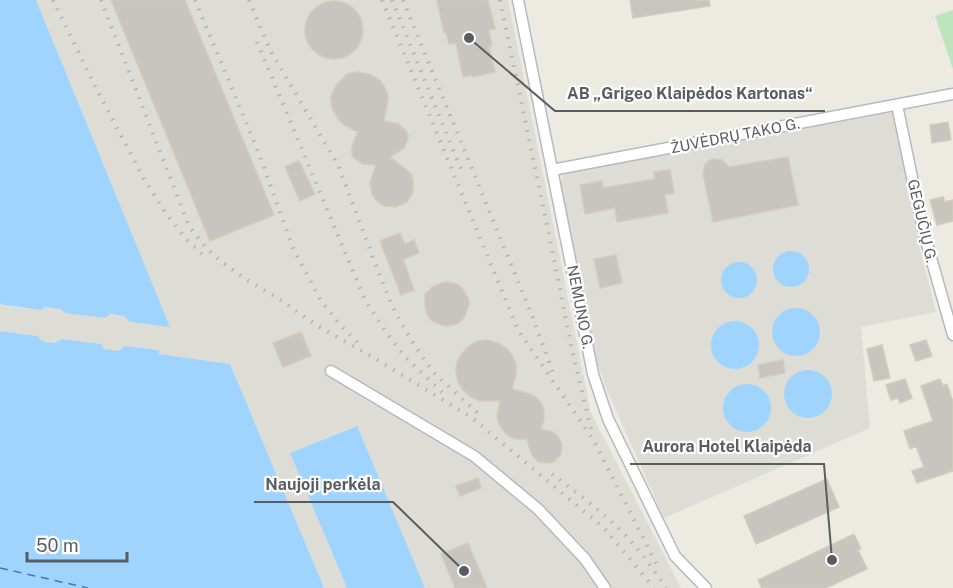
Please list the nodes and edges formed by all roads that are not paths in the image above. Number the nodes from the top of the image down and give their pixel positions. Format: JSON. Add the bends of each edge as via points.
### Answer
{"nodes":[{"id":1,"x":518,"y":0,"type":"edge"},
{"id":2,"x":953,"y":94,"type":"edge"},
{"id":3,"x":897,"y":105,"type":"junction"},
{"id":4,"x":552,"y":170,"type":"junction"},
{"id":5,"x":953,"y":335,"type":"edge"},
{"id":6,"x":330,"y":371,"type":"dead end"},
{"id":7,"x":605,"y":588,"type":"edge"},
{"id":8,"x":706,"y":588,"type":"edge"}],
"edges":[{"from":1,"to":4,"type":"street","name":"NEMUNO G."},
{"from":2,"to":3,"type":"street","name":"ŽUVĖDRŲ TAKO G."},
{"from":3,"to":4,"type":"street","name":"ŽUVĖDRŲ TAKO G."},
{"from":3,"to":5,"type":"street","name":"GEGUČIŲ G.","via":[[922,230]]},
{"from":4,"to":8,"type":"street","name":"NEMUNO G.","via":[[593,374],[608,418],[675,556]]},
{"from":6,"to":7,"type":"street","via":[[474,456],[538,509],[585,559]]}]}
